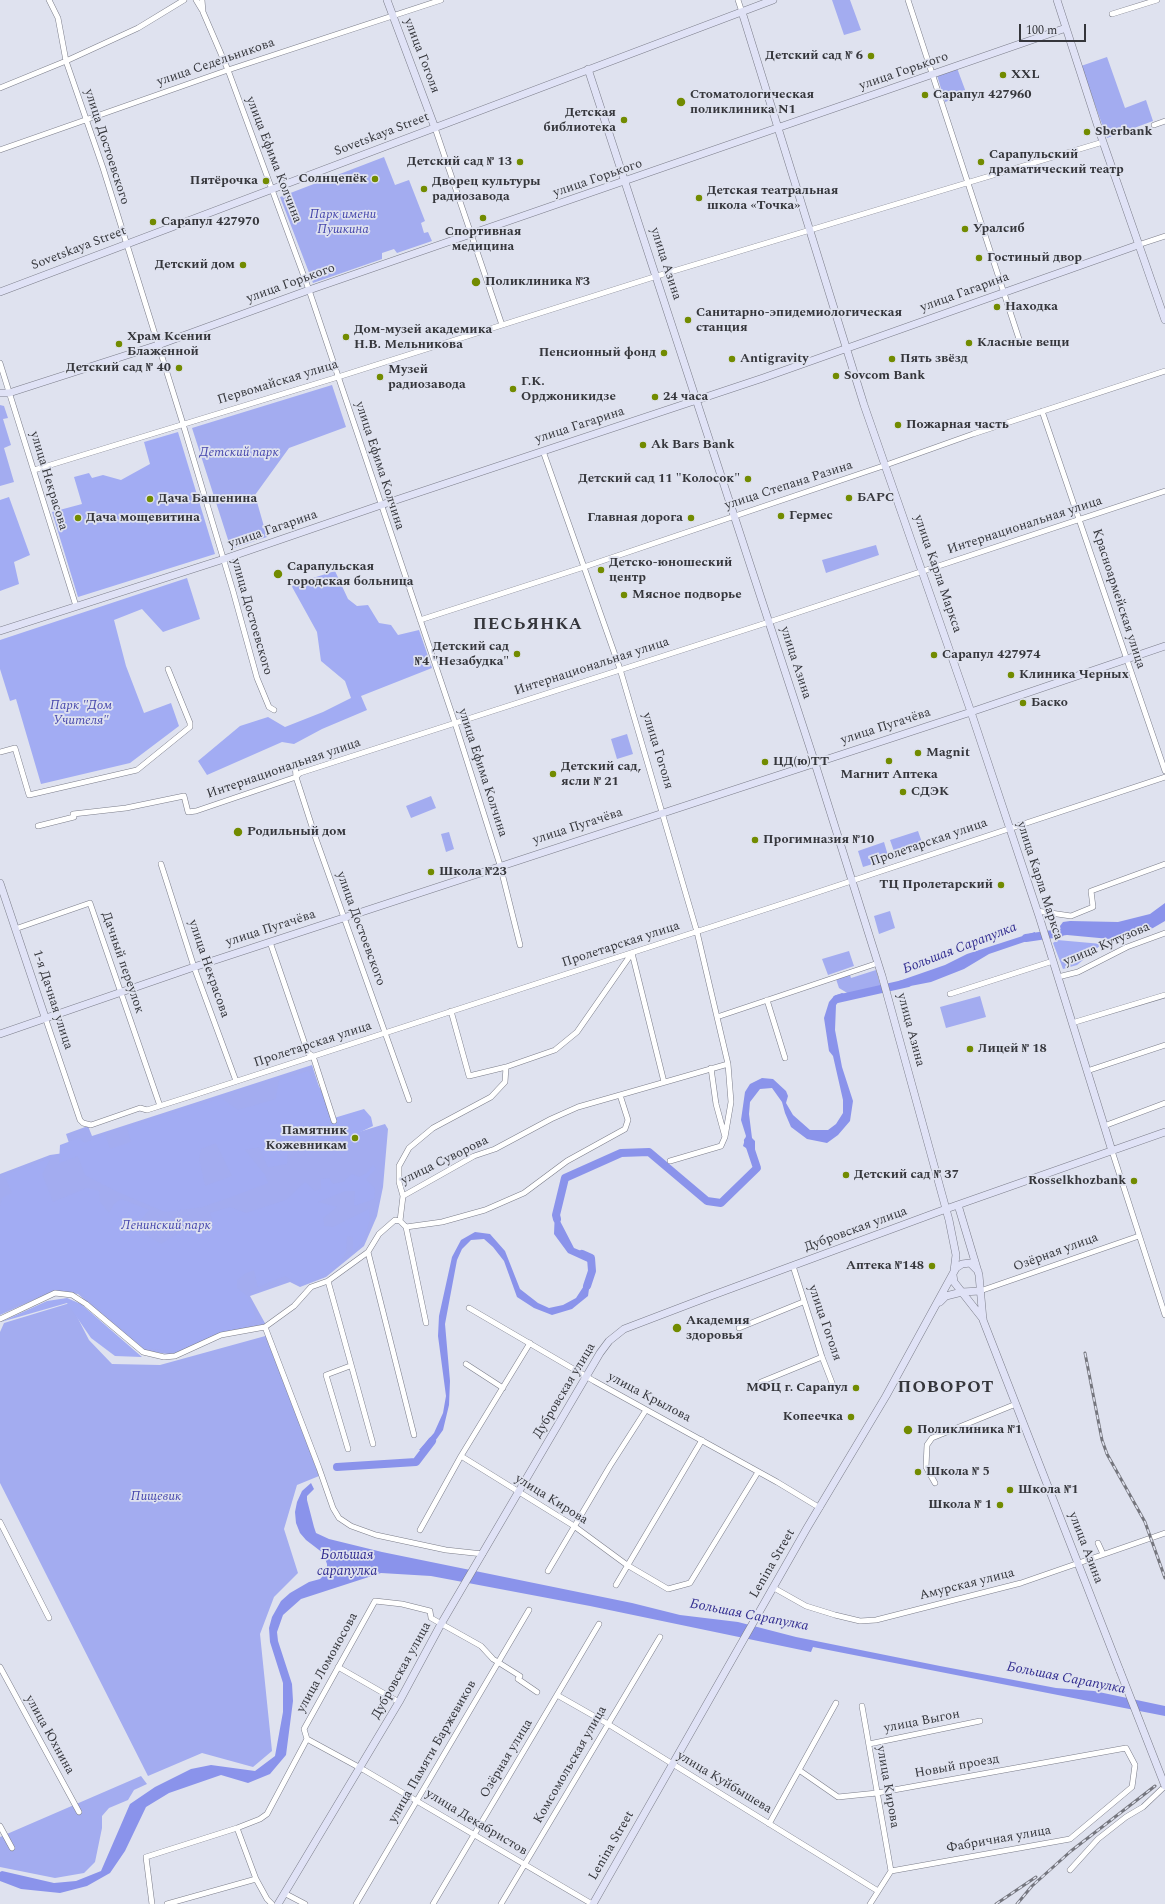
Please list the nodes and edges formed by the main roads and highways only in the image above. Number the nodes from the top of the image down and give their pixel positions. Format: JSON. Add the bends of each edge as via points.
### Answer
{"nodes":[{"id":1,"x":387,"y":0,"type":"edge"},
{"id":2,"x":773,"y":0,"type":"edge"},
{"id":3,"x":1057,"y":0,"type":"edge"},
{"id":4,"x":742,"y":12,"type":"junction"},
{"id":5,"x":1066,"y":28,"type":"junction"},
{"id":6,"x":588,"y":69,"type":"junction"},
{"id":7,"x":434,"y":128,"type":"junction"},
{"id":8,"x":778,"y":128,"type":"junction"},
{"id":9,"x":626,"y":182,"type":"junction"},
{"id":10,"x":1138,"y":245,"type":"junction"},
{"id":11,"x":0,"y":292,"type":"edge"},
{"id":12,"x":1165,"y":320,"type":"edge"},
{"id":13,"x":847,"y":349,"type":"junction"},
{"id":14,"x":0,"y":393,"type":"edge"},
{"id":15,"x":697,"y":400,"type":"junction"},
{"id":16,"x":0,"y":631,"type":"edge"},
{"id":17,"x":1165,"y":646,"type":"edge"},
{"id":18,"x":971,"y":712,"type":"junction"},
{"id":19,"x":815,"y":762,"type":"junction"},
{"id":20,"x":0,"y":883,"type":"edge"},
{"id":21,"x":1,"y":891,"type":"edge"},
{"id":22,"x":45,"y":1017,"type":"junction"},
{"id":23,"x":0,"y":1034,"type":"edge"},
{"id":24,"x":1165,"y":1132,"type":"edge"},
{"id":25,"x":1112,"y":1151,"type":"junction"},
{"id":26,"x":958,"y":1205,"type":"junction"},
{"id":27,"x":946,"y":1209,"type":"junction"},
{"id":28,"x":953,"y":1273,"type":"junction"},
{"id":29,"x":979,"y":1275,"type":"junction"},
{"id":30,"x":957,"y":1285,"type":"junction"},
{"id":31,"x":980,"y":1291,"type":"junction"},
{"id":32,"x":962,"y":1292,"type":"junction"},
{"id":33,"x":983,"y":1320,"type":"junction"},
{"id":34,"x":928,"y":1321,"type":"junction"},
{"id":35,"x":1165,"y":1786,"type":"edge"},
{"id":36,"x":278,"y":1904,"type":"edge"},
{"id":37,"x":593,"y":1904,"type":"edge"}],
"edges":[{"from":1,"to":7,"type":"main road","name":"улица Гоголя"},
{"from":2,"to":4,"type":"main road","name":"Sovetskaya Street"},
{"from":3,"to":5,"type":"main road"},
{"from":4,"to":6,"type":"main road","name":"Sovetskaya Street"},
{"from":4,"to":8,"type":"main road","name":"улица Карла Маркса"},
{"from":5,"to":8,"type":"main road","name":"улица Горького"},
{"from":5,"to":10,"type":"main road"},
{"from":6,"to":7,"type":"main road","name":"Sovetskaya Street"},
{"from":6,"to":9,"type":"main road","name":"улица Азина"},
{"from":7,"to":11,"type":"main road","name":"Sovetskaya Street"},
{"from":8,"to":9,"type":"main road","name":"улица Горького"},
{"from":8,"to":13,"type":"main road","name":"улица Карла Маркса"},
{"from":9,"to":14,"type":"main road","name":"улица Горького","via":[[309,290],[158,345],[9,393]]},
{"from":9,"to":15,"type":"main road","name":"улица Азина"},
{"from":10,"to":12,"type":"main road"},
{"from":10,"to":13,"type":"main road","name":"улица Гагарина"},
{"from":13,"to":15,"type":"main road","name":"улица Гагарина"},
{"from":13,"to":18,"type":"main road","name":"улица Карла Маркса","via":[[866,411]]},
{"from":15,"to":16,"type":"main road","name":"улица Гагарина","via":[[224,559]]},
{"from":15,"to":19,"type":"main road","name":"улица Азина"},
{"from":17,"to":18,"type":"main road","name":"улица Пугачёва"},
{"from":18,"to":19,"type":"main road","name":"улица Пугачёва"},
{"from":18,"to":25,"type":"main road","name":"улица Карла Маркса","via":[[1038,914]]},
{"from":19,"to":22,"type":"main road","name":"улица Пугачёва"},
{"from":19,"to":27,"type":"main road","name":"улица Азина","via":[[882,976]]},
{"from":20,"to":21,"type":"main road","name":"1-я Дачная улица"},
{"from":21,"to":22,"type":"main road","name":"1-я Дачная улица"},
{"from":22,"to":23,"type":"main road","name":"улица Пугачёва"},
{"from":24,"to":25,"type":"main road","name":"Дубровская улица"},
{"from":25,"to":26,"type":"main road","name":"Дубровская улица"},
{"from":26,"to":27,"type":"main road","name":"Дубровская улица"},
{"from":26,"to":29,"type":"main road","name":"улица Азина"},
{"from":27,"to":28,"type":"main road","name":"улица Азина","via":[[955,1248],[956,1263]]},
{"from":27,"to":36,"type":"main road","name":"Дубровская улица","via":[[624,1329],[609,1341]]},
{"from":28,"to":29,"type":"main road","via":[[959,1265],[966,1263],[973,1265]]},
{"from":28,"to":30,"type":"main road"},
{"from":28,"to":34,"type":"main road"},
{"from":29,"to":30,"type":"main road","via":[[976,1284],[970,1288],[963,1289]]},
{"from":29,"to":31,"type":"main road","name":"улица Азина"},
{"from":30,"to":32,"type":"main road","name":"улица Азина"},
{"from":31,"to":32,"type":"main road"},
{"from":31,"to":33,"type":"main road","name":"улица Азина"},
{"from":32,"to":33,"type":"main road","name":"улица Азина"},
{"from":32,"to":34,"type":"main road","via":[[946,1296]]},
{"from":33,"to":35,"type":"main road","name":"улица Азина","bridge":true},
{"from":34,"to":37,"type":"main road","name":"Lenina Street"}]}
